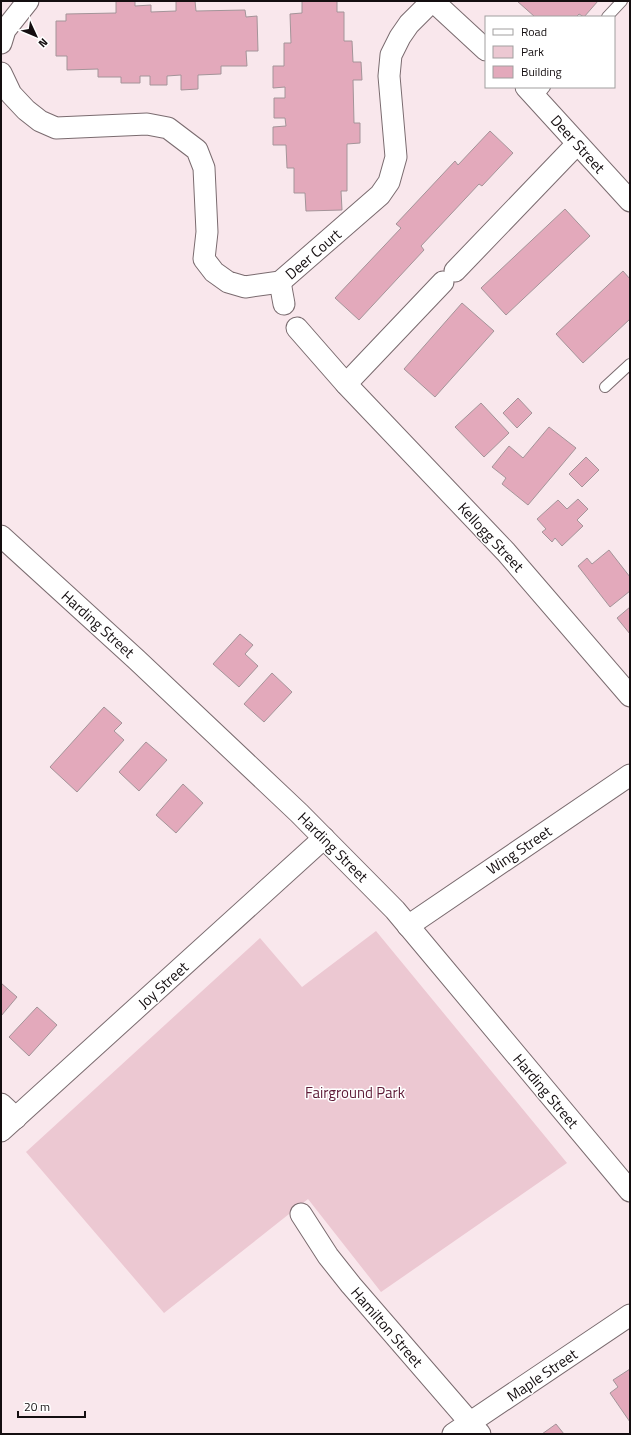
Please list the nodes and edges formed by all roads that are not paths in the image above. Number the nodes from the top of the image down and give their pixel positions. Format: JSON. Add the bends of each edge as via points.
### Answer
{"nodes":[{"id":1,"x":28,"y":1,"type":"edge"},
{"id":2,"x":433,"y":1,"type":"edge"},
{"id":3,"x":622,"y":1,"type":"edge"},
{"id":4,"x":609,"y":16,"type":"edge"},
{"id":5,"x":1,"y":43,"type":"edge"},
{"id":6,"x":485,"y":49,"type":"edge"},
{"id":7,"x":1,"y":73,"type":"edge"},
{"id":8,"x":536,"y":91,"type":"edge"},
{"id":9,"x":577,"y":144,"type":"junction"},
{"id":10,"x":630,"y":201,"type":"edge"},
{"id":11,"x":280,"y":282,"type":"junction"},
{"id":12,"x":284,"y":304,"type":"dead end"},
{"id":13,"x":297,"y":328,"type":"dead end"},
{"id":14,"x":630,"y":364,"type":"edge"},
{"id":15,"x":346,"y":384,"type":"junction"},
{"id":16,"x":605,"y":387,"type":"dead end"},
{"id":17,"x":1,"y":536,"type":"edge"},
{"id":18,"x":630,"y":696,"type":"edge"},
{"id":19,"x":630,"y":775,"type":"edge"},
{"id":20,"x":324,"y":838,"type":"junction"},
{"id":21,"x":408,"y":926,"type":"junction"},
{"id":22,"x":1,"y":1104,"type":"edge"},
{"id":23,"x":9,"y":1125,"type":"edge"},
{"id":24,"x":630,"y":1191,"type":"edge"},
{"id":25,"x":301,"y":1214,"type":"dead end"},
{"id":26,"x":630,"y":1315,"type":"edge"},
{"id":27,"x":475,"y":1428,"type":"edge"},
{"id":28,"x":453,"y":1434,"type":"edge"}],
"edges":[{"from":1,"to":5,"type":"street","via":[[5,30]]},
{"from":2,"to":6,"type":"street","name":"Deer Court"},
{"from":2,"to":11,"type":"street","name":"Deer Court","via":[[409,24],[391,55],[389,76],[396,157],[389,182],[380,195]]},
{"from":3,"to":4,"type":"lane"},
{"from":7,"to":11,"type":"street","name":"Deer Court","via":[[11,94],[26,110],[40,121],[56,128],[147,124],[168,128],[183,138],[197,150],[204,168],[207,232],[204,259],[214,272],[228,282],[245,287]]},
{"from":8,"to":9,"type":"street","name":"Deer Street"},
{"from":9,"to":10,"type":"street","name":"Deer Street"},
{"from":9,"to":15,"type":"street"},
{"from":11,"to":12,"type":"street"},
{"from":13,"to":15,"type":"street","name":"Kellogg Street"},
{"from":14,"to":16,"type":"lane"},
{"from":15,"to":18,"type":"street","name":"Kellogg Street","via":[[506,552]]},
{"from":17,"to":20,"type":"street","name":"Harding Street","via":[[142,665]]},
{"from":19,"to":21,"type":"street","name":"Wing Street"},
{"from":20,"to":21,"type":"street","name":"Harding Street"},
{"from":20,"to":23,"type":"street","name":"Joy Street"},
{"from":21,"to":24,"type":"street","name":"Harding Street"},
{"from":22,"to":23,"type":"street"},
{"from":25,"to":27,"type":"street","name":"Hamilton Street","via":[[328,1256],[351,1285]]},
{"from":26,"to":27,"type":"street","name":"Maple Street"},
{"from":27,"to":28,"type":"street","name":"Maple Street"}]}
